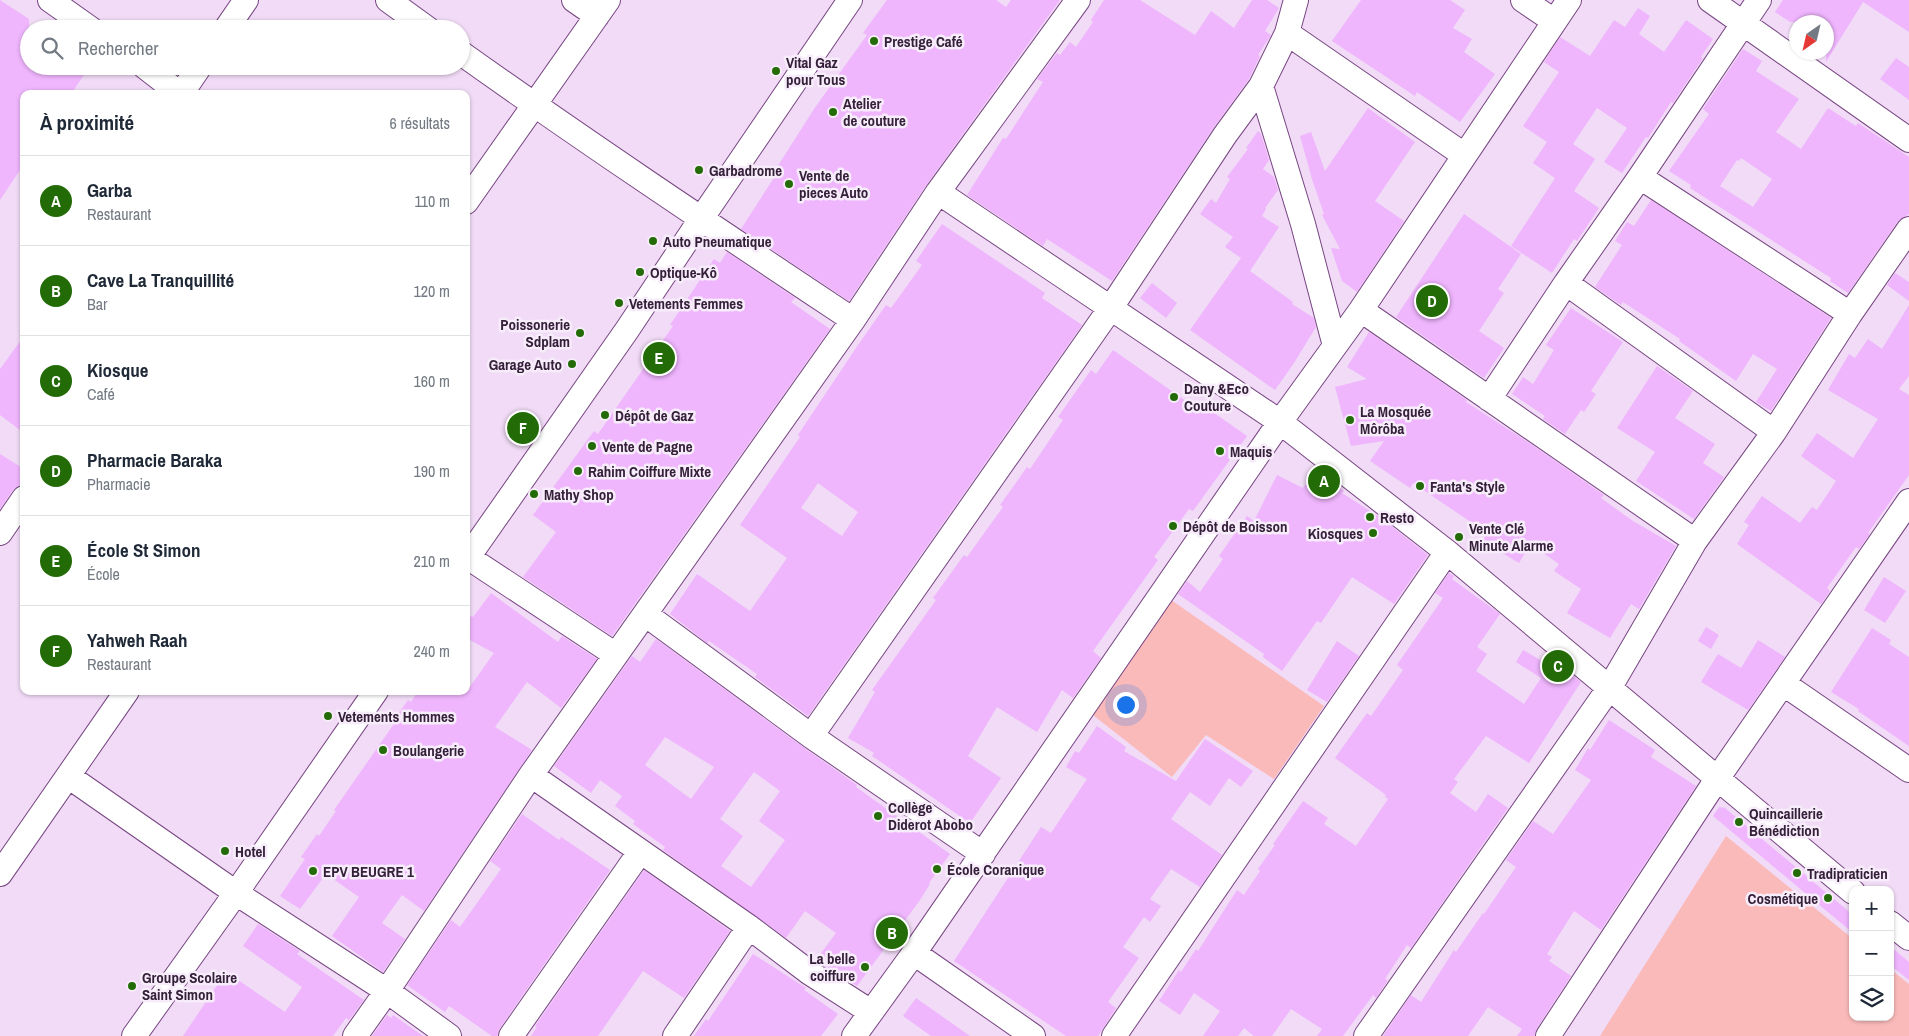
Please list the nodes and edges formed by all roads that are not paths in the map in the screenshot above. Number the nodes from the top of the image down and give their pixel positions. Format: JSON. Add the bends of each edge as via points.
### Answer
{"nodes":[{"id":1,"x":50,"y":0,"type":"edge"},
{"id":2,"x":246,"y":0,"type":"edge"},
{"id":3,"x":388,"y":0,"type":"edge"},
{"id":4,"x":574,"y":0,"type":"edge"},
{"id":5,"x":850,"y":0,"type":"edge"},
{"id":6,"x":1078,"y":0,"type":"edge"},
{"id":7,"x":1296,"y":0,"type":"edge"},
{"id":8,"x":1523,"y":0,"type":"edge"},
{"id":9,"x":1569,"y":0,"type":"edge"},
{"id":10,"x":1710,"y":0,"type":"edge"},
{"id":11,"x":1759,"y":0,"type":"edge"},
{"id":12,"x":603,"y":8,"type":"edge"},
{"id":13,"x":78,"y":20,"type":"edge"},
{"id":14,"x":232,"y":20,"type":"edge"},
{"id":15,"x":416,"y":20,"type":"edge"},
{"id":16,"x":1554,"y":21,"type":"junction"},
{"id":17,"x":1744,"y":22,"type":"junction"},
{"id":18,"x":1286,"y":33,"type":"junction"},
{"id":19,"x":470,"y":59,"type":"edge"},
{"id":20,"x":156,"y":75,"type":"edge"},
{"id":21,"x":194,"y":75,"type":"edge"},
{"id":22,"x":1261,"y":86,"type":"junction"},
{"id":23,"x":175,"y":90,"type":"edge"},
{"id":24,"x":183,"y":90,"type":"edge"},
{"id":25,"x":535,"y":105,"type":"junction"},
{"id":26,"x":1909,"y":140,"type":"edge"},
{"id":27,"x":1464,"y":155,"type":"junction"},
{"id":28,"x":1640,"y":177,"type":"junction"},
{"id":29,"x":938,"y":192,"type":"junction"},
{"id":30,"x":470,"y":196,"type":"edge"},
{"id":31,"x":700,"y":218,"type":"junction"},
{"id":32,"x":1909,"y":229,"type":"edge"},
{"id":33,"x":1566,"y":282,"type":"junction"},
{"id":34,"x":1110,"y":309,"type":"junction"},
{"id":35,"x":1361,"y":310,"type":"junction"},
{"id":36,"x":1850,"y":314,"type":"junction"},
{"id":37,"x":853,"y":320,"type":"junction"},
{"id":38,"x":1334,"y":346,"type":"junction"},
{"id":39,"x":1489,"y":399,"type":"junction"},
{"id":40,"x":1280,"y":422,"type":"junction"},
{"id":41,"x":1774,"y":432,"type":"junction"},
{"id":42,"x":20,"y":504,"type":"edge"},
{"id":43,"x":1906,"y":511,"type":"edge"},
{"id":44,"x":0,"y":533,"type":"edge"},
{"id":45,"x":1695,"y":541,"type":"junction"},
{"id":46,"x":1447,"y":552,"type":"junction"},
{"id":47,"x":470,"y":554,"type":"edge"},
{"id":48,"x":470,"y":560,"type":"edge"},
{"id":49,"x":645,"y":614,"type":"junction"},
{"id":50,"x":616,"y":655,"type":"junction"},
{"id":51,"x":1784,"y":684,"type":"junction"},
{"id":52,"x":1610,"y":688,"type":"junction"},
{"id":53,"x":124,"y":695,"type":"edge"},
{"id":54,"x":373,"y":695,"type":"edge"},
{"id":55,"x":811,"y":736,"type":"junction"},
{"id":56,"x":1909,"y":770,"type":"edge"},
{"id":57,"x":531,"y":775,"type":"junction"},
{"id":58,"x":68,"y":776,"type":"junction"},
{"id":59,"x":1717,"y":779,"type":"junction"},
{"id":60,"x":640,"y":852,"type":"junction"},
{"id":61,"x":982,"y":854,"type":"junction"},
{"id":62,"x":0,"y":874,"type":"edge"},
{"id":63,"x":1849,"y":889,"type":"edge"},
{"id":64,"x":236,"y":893,"type":"junction"},
{"id":65,"x":1894,"y":926,"type":"edge"},
{"id":66,"x":749,"y":927,"type":"junction"},
{"id":67,"x":1909,"y":938,"type":"edge"},
{"id":68,"x":914,"y":954,"type":"junction"},
{"id":69,"x":387,"y":991,"type":"junction"},
{"id":70,"x":871,"y":1012,"type":"junction"},
{"id":71,"x":134,"y":1036,"type":"edge"},
{"id":72,"x":355,"y":1036,"type":"edge"},
{"id":73,"x":449,"y":1036,"type":"edge"},
{"id":74,"x":512,"y":1036,"type":"edge"},
{"id":75,"x":675,"y":1036,"type":"edge"},
{"id":76,"x":854,"y":1036,"type":"edge"},
{"id":77,"x":1033,"y":1036,"type":"edge"},
{"id":78,"x":1114,"y":1036,"type":"edge"},
{"id":79,"x":1366,"y":1036,"type":"edge"},
{"id":80,"x":1548,"y":1036,"type":"edge"}],
"edges":[{"from":1,"to":13,"type":"street"},
{"from":2,"to":14,"type":"street"},
{"from":3,"to":15,"type":"street"},
{"from":4,"to":12,"type":"street"},
{"from":5,"to":31,"type":"street"},
{"from":6,"to":29,"type":"street"},
{"from":7,"to":18,"type":"street"},
{"from":8,"to":16,"type":"street"},
{"from":9,"to":16,"type":"street"},
{"from":10,"to":17,"type":"street"},
{"from":11,"to":17,"type":"street"},
{"from":12,"to":25,"type":"street"},
{"from":16,"to":27,"type":"street"},
{"from":17,"to":26,"type":"street"},
{"from":17,"to":28,"type":"street"},
{"from":18,"to":22,"type":"street"},
{"from":18,"to":27,"type":"street"},
{"from":19,"to":25,"type":"street"},
{"from":20,"to":23,"type":"street"},
{"from":21,"to":24,"type":"street"},
{"from":22,"to":34,"type":"street"},
{"from":22,"to":38,"type":"street","via":[[1303,224]]},
{"from":25,"to":30,"type":"street"},
{"from":25,"to":31,"type":"street"},
{"from":27,"to":35,"type":"street"},
{"from":28,"to":33,"type":"street"},
{"from":28,"to":36,"type":"street"},
{"from":29,"to":34,"type":"street"},
{"from":29,"to":37,"type":"street"},
{"from":31,"to":37,"type":"street"},
{"from":31,"to":47,"type":"street","via":[[627,330]]},
{"from":32,"to":36,"type":"street"},
{"from":33,"to":39,"type":"street"},
{"from":33,"to":41,"type":"street"},
{"from":34,"to":40,"type":"street"},
{"from":34,"to":55,"type":"street"},
{"from":35,"to":38,"type":"street"},
{"from":35,"to":39,"type":"street"},
{"from":36,"to":41,"type":"street"},
{"from":37,"to":49,"type":"street"},
{"from":38,"to":40,"type":"street"},
{"from":39,"to":45,"type":"street"},
{"from":40,"to":46,"type":"street"},
{"from":40,"to":61,"type":"street"},
{"from":41,"to":45,"type":"street"},
{"from":42,"to":44,"type":"street"},
{"from":43,"to":51,"type":"street"},
{"from":45,"to":52,"type":"street"},
{"from":46,"to":52,"type":"street"},
{"from":46,"to":78,"type":"street"},
{"from":48,"to":50,"type":"street"},
{"from":49,"to":50,"type":"street"},
{"from":49,"to":55,"type":"street"},
{"from":50,"to":57,"type":"street"},
{"from":51,"to":56,"type":"street"},
{"from":51,"to":59,"type":"street"},
{"from":52,"to":59,"type":"street"},
{"from":52,"to":79,"type":"street"},
{"from":53,"to":58,"type":"street"},
{"from":54,"to":64,"type":"street"},
{"from":55,"to":61,"type":"street"},
{"from":57,"to":60,"type":"street"},
{"from":57,"to":69,"type":"street"},
{"from":58,"to":62,"type":"street"},
{"from":58,"to":64,"type":"street"},
{"from":59,"to":63,"type":"street"},
{"from":59,"to":80,"type":"street"},
{"from":60,"to":66,"type":"street"},
{"from":60,"to":74,"type":"street"},
{"from":61,"to":68,"type":"street"},
{"from":64,"to":69,"type":"street"},
{"from":64,"to":71,"type":"street"},
{"from":65,"to":67,"type":"street"},
{"from":66,"to":70,"type":"street","via":[[810,973]]},
{"from":66,"to":75,"type":"street"},
{"from":68,"to":70,"type":"street"},
{"from":68,"to":77,"type":"street"},
{"from":69,"to":72,"type":"street"},
{"from":69,"to":73,"type":"street"},
{"from":70,"to":76,"type":"street"}]}
